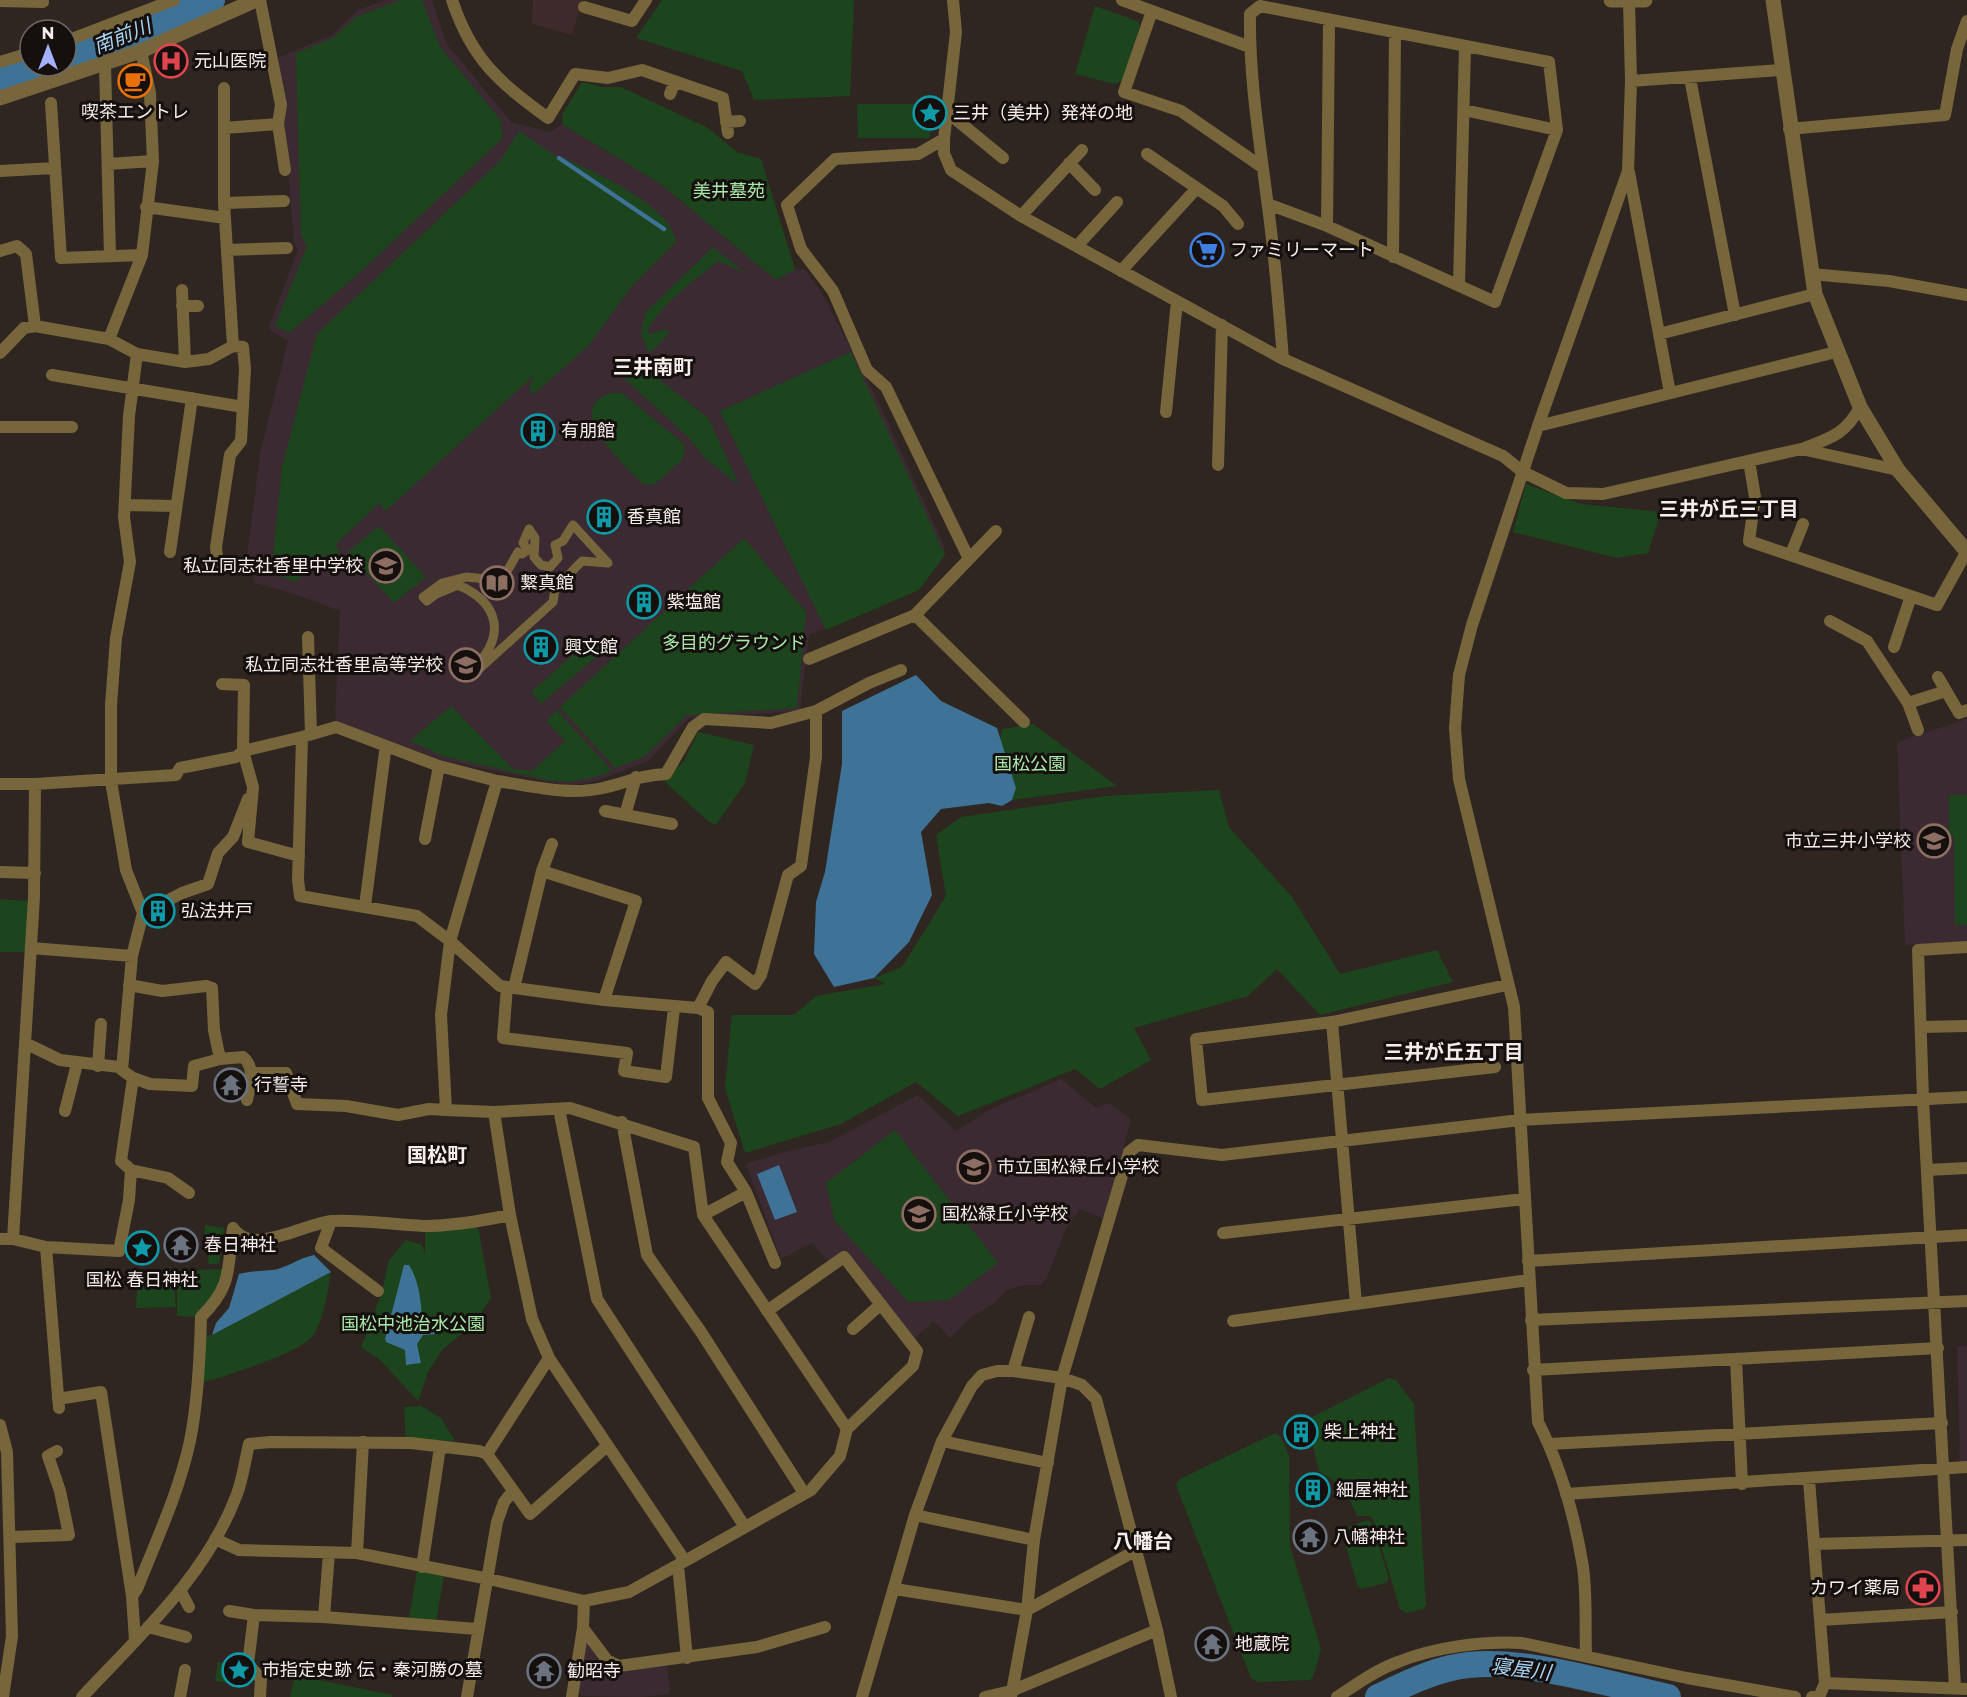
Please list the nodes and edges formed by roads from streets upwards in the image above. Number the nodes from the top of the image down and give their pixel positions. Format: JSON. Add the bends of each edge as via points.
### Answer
{"nodes":[{"id":1,"x":174,"y":0,"type":"edge"},
{"id":2,"x":258,"y":0,"type":"edge"},
{"id":3,"x":452,"y":0,"type":"edge"},
{"id":4,"x":646,"y":0,"type":"edge"},
{"id":5,"x":953,"y":0,"type":"edge"},
{"id":6,"x":1122,"y":0,"type":"edge"},
{"id":7,"x":1611,"y":0,"type":"edge"},
{"id":8,"x":1645,"y":0,"type":"edge"},
{"id":9,"x":1773,"y":0,"type":"edge"},
{"id":10,"x":0,"y":1,"type":"edge"},
{"id":11,"x":1629,"y":1,"type":"edge"},
{"id":12,"x":43,"y":2,"type":"dead end"},
{"id":13,"x":584,"y":7,"type":"dead end"},
{"id":14,"x":1152,"y":10,"type":"junction"},
{"id":15,"x":1329,"y":21,"type":"junction"},
{"id":16,"x":1967,"y":21,"type":"edge"},
{"id":17,"x":1395,"y":34,"type":"junction"},
{"id":18,"x":78,"y":36,"type":"edge"},
{"id":19,"x":1250,"y":47,"type":"junction"},
{"id":20,"x":1464,"y":47,"type":"junction"},
{"id":21,"x":141,"y":51,"type":"junction"},
{"id":22,"x":18,"y":57,"type":"edge"},
{"id":23,"x":0,"y":62,"type":"edge"},
{"id":24,"x":105,"y":64,"type":"junction"},
{"id":25,"x":1781,"y":70,"type":"junction"},
{"id":26,"x":1690,"y":78,"type":"junction"},
{"id":27,"x":675,"y":81,"type":"junction"},
{"id":28,"x":1631,"y":81,"type":"junction"},
{"id":29,"x":224,"y":87,"type":"dead end"},
{"id":30,"x":670,"y":94,"type":"dead end"},
{"id":31,"x":0,"y":98,"type":"edge"},
{"id":32,"x":51,"y":103,"type":"dead end"},
{"id":33,"x":1464,"y":110,"type":"junction"},
{"id":34,"x":947,"y":112,"type":"junction"},
{"id":35,"x":740,"y":121,"type":"dead end"},
{"id":36,"x":278,"y":124,"type":"junction"},
{"id":37,"x":224,"y":128,"type":"junction"},
{"id":38,"x":1789,"y":129,"type":"junction"},
{"id":39,"x":1557,"y":130,"type":"junction"},
{"id":40,"x":944,"y":139,"type":"junction"},
{"id":41,"x":1082,"y":150,"type":"dead end"},
{"id":42,"x":1147,"y":154,"type":"dead end"},
{"id":43,"x":1003,"y":158,"type":"dead end"},
{"id":44,"x":153,"y":161,"type":"junction"},
{"id":45,"x":1069,"y":163,"type":"junction"},
{"id":46,"x":108,"y":164,"type":"junction"},
{"id":47,"x":1262,"y":167,"type":"junction"},
{"id":48,"x":54,"y":168,"type":"junction"},
{"id":49,"x":285,"y":170,"type":"dead end"},
{"id":50,"x":0,"y":171,"type":"edge"},
{"id":51,"x":1628,"y":171,"type":"junction"},
{"id":52,"x":1197,"y":188,"type":"junction"},
{"id":53,"x":1095,"y":190,"type":"dead end"},
{"id":54,"x":284,"y":201,"type":"dead end"},
{"id":55,"x":1117,"y":202,"type":"dead end"},
{"id":56,"x":224,"y":203,"type":"junction"},
{"id":57,"x":1268,"y":204,"type":"junction"},
{"id":58,"x":146,"y":207,"type":"junction"},
{"id":59,"x":1021,"y":216,"type":"junction"},
{"id":60,"x":225,"y":218,"type":"junction"},
{"id":61,"x":1238,"y":224,"type":"dead end"},
{"id":62,"x":1327,"y":226,"type":"junction"},
{"id":63,"x":1077,"y":246,"type":"junction"},
{"id":64,"x":287,"y":248,"type":"dead end"},
{"id":65,"x":0,"y":250,"type":"edge"},
{"id":66,"x":227,"y":250,"type":"junction"},
{"id":67,"x":142,"y":255,"type":"junction"},
{"id":68,"x":110,"y":256,"type":"junction"},
{"id":69,"x":1393,"y":257,"type":"junction"},
{"id":70,"x":1121,"y":271,"type":"junction"},
{"id":71,"x":1811,"y":274,"type":"junction"},
{"id":72,"x":1459,"y":285,"type":"junction"},
{"id":73,"x":182,"y":290,"type":"dead end"},
{"id":74,"x":1815,"y":294,"type":"junction"},
{"id":75,"x":1967,"y":295,"type":"edge"},
{"id":76,"x":1177,"y":301,"type":"junction"},
{"id":77,"x":182,"y":306,"type":"junction"},
{"id":78,"x":198,"y":306,"type":"dead end"},
{"id":79,"x":1736,"y":315,"type":"junction"},
{"id":80,"x":1222,"y":325,"type":"junction"},
{"id":81,"x":35,"y":326,"type":"junction"},
{"id":82,"x":1659,"y":334,"type":"junction"},
{"id":83,"x":109,"y":339,"type":"junction"},
{"id":84,"x":233,"y":346,"type":"junction"},
{"id":85,"x":1836,"y":352,"type":"junction"},
{"id":86,"x":0,"y":353,"type":"edge"},
{"id":87,"x":137,"y":354,"type":"junction"},
{"id":88,"x":1283,"y":359,"type":"junction"},
{"id":89,"x":185,"y":362,"type":"junction"},
{"id":90,"x":52,"y":375,"type":"dead end"},
{"id":91,"x":132,"y":389,"type":"junction"},
{"id":92,"x":1670,"y":393,"type":"junction"},
{"id":93,"x":192,"y":398,"type":"junction"},
{"id":94,"x":243,"y":407,"type":"junction"},
{"id":95,"x":1860,"y":407,"type":"junction"},
{"id":96,"x":1166,"y":412,"type":"dead end"},
{"id":97,"x":1538,"y":426,"type":"junction"},
{"id":98,"x":0,"y":427,"type":"edge"},
{"id":99,"x":72,"y":427,"type":"dead end"},
{"id":100,"x":1801,"y":449,"type":"junction"},
{"id":101,"x":1749,"y":461,"type":"junction"},
{"id":102,"x":1218,"y":465,"type":"dead end"},
{"id":103,"x":1898,"y":470,"type":"junction"},
{"id":104,"x":1523,"y":472,"type":"junction"},
{"id":105,"x":125,"y":505,"type":"junction"},
{"id":106,"x":176,"y":506,"type":"junction"},
{"id":107,"x":1803,"y":525,"type":"dead end"},
{"id":108,"x":996,"y":531,"type":"dead end"},
{"id":109,"x":1967,"y":551,"type":"edge"},
{"id":110,"x":170,"y":552,"type":"dead end"},
{"id":111,"x":1791,"y":554,"type":"junction"},
{"id":112,"x":969,"y":559,"type":"junction"},
{"id":113,"x":218,"y":566,"type":"dead end"},
{"id":114,"x":458,"y":585,"type":"joint"},
{"id":115,"x":1911,"y":596,"type":"junction"},
{"id":116,"x":915,"y":615,"type":"junction"},
{"id":117,"x":1830,"y":621,"type":"dead end"},
{"id":118,"x":308,"y":637,"type":"dead end"},
{"id":119,"x":1894,"y":648,"type":"dead end"},
{"id":120,"x":809,"y":659,"type":"dead end"},
{"id":121,"x":901,"y":670,"type":"dead end"},
{"id":122,"x":1938,"y":678,"type":"dead end"},
{"id":123,"x":222,"y":684,"type":"dead end"},
{"id":124,"x":1946,"y":691,"type":"junction"},
{"id":125,"x":1908,"y":703,"type":"junction"},
{"id":126,"x":1967,"y":710,"type":"edge"},
{"id":127,"x":816,"y":711,"type":"junction"},
{"id":128,"x":1024,"y":722,"type":"dead end"},
{"id":129,"x":1918,"y":730,"type":"dead end"},
{"id":130,"x":306,"y":736,"type":"junction"},
{"id":131,"x":390,"y":748,"type":"junction"},
{"id":132,"x":243,"y":751,"type":"junction"},
{"id":133,"x":439,"y":766,"type":"junction"},
{"id":134,"x":636,"y":777,"type":"junction"},
{"id":135,"x":111,"y":780,"type":"junction"},
{"id":136,"x":497,"y":781,"type":"junction"},
{"id":137,"x":0,"y":784,"type":"edge"},
{"id":138,"x":35,"y":784,"type":"junction"},
{"id":139,"x":254,"y":787,"type":"junction"},
{"id":140,"x":605,"y":811,"type":"dead end"},
{"id":141,"x":625,"y":815,"type":"junction"},
{"id":142,"x":672,"y":824,"type":"dead end"},
{"id":143,"x":425,"y":839,"type":"dead end"},
{"id":144,"x":552,"y":844,"type":"dead end"},
{"id":145,"x":299,"y":856,"type":"junction"},
{"id":146,"x":0,"y":872,"type":"edge"},
{"id":147,"x":542,"y":872,"type":"junction"},
{"id":148,"x":35,"y":873,"type":"junction"},
{"id":149,"x":365,"y":906,"type":"junction"},
{"id":150,"x":143,"y":913,"type":"junction"},
{"id":151,"x":450,"y":940,"type":"junction"},
{"id":152,"x":1967,"y":947,"type":"edge"},
{"id":153,"x":31,"y":948,"type":"junction"},
{"id":154,"x":132,"y":956,"type":"junction"},
{"id":155,"x":129,"y":985,"type":"junction"},
{"id":156,"x":1507,"y":985,"type":"junction"},
{"id":157,"x":511,"y":987,"type":"junction"},
{"id":158,"x":604,"y":1000,"type":"junction"},
{"id":159,"x":674,"y":1008,"type":"junction"},
{"id":160,"x":698,"y":1008,"type":"junction"},
{"id":161,"x":1332,"y":1022,"type":"junction"},
{"id":162,"x":102,"y":1024,"type":"dead end"},
{"id":163,"x":1967,"y":1026,"type":"edge"},
{"id":164,"x":1921,"y":1028,"type":"junction"},
{"id":165,"x":25,"y":1043,"type":"junction"},
{"id":166,"x":220,"y":1059,"type":"junction"},
{"id":167,"x":76,"y":1064,"type":"junction"},
{"id":168,"x":98,"y":1066,"type":"junction"},
{"id":169,"x":1495,"y":1067,"type":"dead end"},
{"id":170,"x":252,"y":1073,"type":"junction"},
{"id":171,"x":128,"y":1074,"type":"junction"},
{"id":172,"x":1337,"y":1086,"type":"junction"},
{"id":173,"x":1967,"y":1097,"type":"edge"},
{"id":174,"x":1923,"y":1099,"type":"junction"},
{"id":175,"x":247,"y":1100,"type":"dead end"},
{"id":176,"x":559,"y":1109,"type":"junction"},
{"id":177,"x":446,"y":1110,"type":"junction"},
{"id":178,"x":65,"y":1112,"type":"dead end"},
{"id":179,"x":494,"y":1112,"type":"junction"},
{"id":180,"x":1520,"y":1120,"type":"junction"},
{"id":181,"x":622,"y":1122,"type":"junction"},
{"id":182,"x":1342,"y":1141,"type":"junction"},
{"id":183,"x":1967,"y":1168,"type":"edge"},
{"id":184,"x":131,"y":1170,"type":"junction"},
{"id":185,"x":1927,"y":1170,"type":"junction"},
{"id":186,"x":746,"y":1192,"type":"junction"},
{"id":187,"x":189,"y":1193,"type":"dead end"},
{"id":188,"x":1524,"y":1199,"type":"junction"},
{"id":189,"x":510,"y":1215,"type":"junction"},
{"id":190,"x":703,"y":1215,"type":"junction"},
{"id":191,"x":1349,"y":1218,"type":"junction"},
{"id":192,"x":331,"y":1221,"type":"junction"},
{"id":193,"x":1223,"y":1233,"type":"dead end"},
{"id":194,"x":1967,"y":1235,"type":"edge"},
{"id":195,"x":1930,"y":1237,"type":"junction"},
{"id":196,"x":6,"y":1239,"type":"edge"},
{"id":197,"x":46,"y":1247,"type":"junction"},
{"id":198,"x":1528,"y":1260,"type":"junction"},
{"id":199,"x":775,"y":1263,"type":"dead end"},
{"id":200,"x":1529,"y":1280,"type":"junction"},
{"id":201,"x":378,"y":1291,"type":"dead end"},
{"id":202,"x":1967,"y":1301,"type":"edge"},
{"id":203,"x":1935,"y":1303,"type":"junction"},
{"id":204,"x":881,"y":1304,"type":"junction"},
{"id":205,"x":1356,"y":1304,"type":"junction"},
{"id":206,"x":767,"y":1311,"type":"junction"},
{"id":207,"x":1029,"y":1317,"type":"dead end"},
{"id":208,"x":1531,"y":1320,"type":"junction"},
{"id":209,"x":1233,"y":1321,"type":"dead end"},
{"id":210,"x":853,"y":1329,"type":"dead end"},
{"id":211,"x":1938,"y":1348,"type":"junction"},
{"id":212,"x":549,"y":1358,"type":"junction"},
{"id":213,"x":1736,"y":1359,"type":"junction"},
{"id":214,"x":1533,"y":1370,"type":"junction"},
{"id":215,"x":1013,"y":1371,"type":"junction"},
{"id":216,"x":1062,"y":1378,"type":"junction"},
{"id":217,"x":1942,"y":1423,"type":"junction"},
{"id":218,"x":0,"y":1425,"type":"edge"},
{"id":219,"x":847,"y":1429,"type":"junction"},
{"id":220,"x":1740,"y":1432,"type":"junction"},
{"id":221,"x":942,"y":1441,"type":"junction"},
{"id":222,"x":363,"y":1442,"type":"junction"},
{"id":223,"x":1549,"y":1444,"type":"junction"},
{"id":224,"x":440,"y":1447,"type":"junction"},
{"id":225,"x":606,"y":1447,"type":"junction"},
{"id":226,"x":57,"y":1451,"type":"dead end"},
{"id":227,"x":487,"y":1454,"type":"junction"},
{"id":228,"x":1048,"y":1463,"type":"junction"},
{"id":229,"x":1945,"y":1467,"type":"junction"},
{"id":230,"x":1967,"y":1467,"type":"edge"},
{"id":231,"x":1809,"y":1480,"type":"junction"},
{"id":232,"x":1742,"y":1484,"type":"junction"},
{"id":233,"x":513,"y":1491,"type":"junction"},
{"id":234,"x":804,"y":1493,"type":"junction"},
{"id":235,"x":1566,"y":1494,"type":"junction"},
{"id":236,"x":915,"y":1515,"type":"junction"},
{"id":237,"x":745,"y":1527,"type":"junction"},
{"id":238,"x":11,"y":1537,"type":"junction"},
{"id":239,"x":216,"y":1539,"type":"junction"},
{"id":240,"x":1967,"y":1539,"type":"edge"},
{"id":241,"x":1034,"y":1540,"type":"junction"},
{"id":242,"x":1949,"y":1540,"type":"junction"},
{"id":243,"x":1814,"y":1544,"type":"junction"},
{"id":244,"x":1135,"y":1551,"type":"junction"},
{"id":245,"x":329,"y":1553,"type":"junction"},
{"id":246,"x":357,"y":1553,"type":"junction"},
{"id":247,"x":681,"y":1563,"type":"junction"},
{"id":248,"x":422,"y":1568,"type":"junction"},
{"id":249,"x":489,"y":1579,"type":"junction"},
{"id":250,"x":895,"y":1589,"type":"junction"},
{"id":251,"x":180,"y":1590,"type":"junction"},
{"id":252,"x":132,"y":1596,"type":"junction"},
{"id":253,"x":585,"y":1601,"type":"junction"},
{"id":254,"x":189,"y":1607,"type":"dead end"},
{"id":255,"x":1027,"y":1610,"type":"junction"},
{"id":256,"x":229,"y":1611,"type":"dead end"},
{"id":257,"x":1952,"y":1612,"type":"junction"},
{"id":258,"x":254,"y":1615,"type":"junction"},
{"id":259,"x":324,"y":1617,"type":"junction"},
{"id":260,"x":1820,"y":1620,"type":"junction"},
{"id":261,"x":148,"y":1628,"type":"junction"},
{"id":262,"x":583,"y":1628,"type":"junction"},
{"id":263,"x":825,"y":1628,"type":"dead end"},
{"id":264,"x":477,"y":1629,"type":"junction"},
{"id":265,"x":1157,"y":1630,"type":"junction"},
{"id":266,"x":186,"y":1637,"type":"dead end"},
{"id":267,"x":135,"y":1640,"type":"junction"},
{"id":268,"x":1586,"y":1655,"type":"junction"},
{"id":269,"x":687,"y":1658,"type":"junction"},
{"id":270,"x":185,"y":1670,"type":"dead end"},
{"id":271,"x":1825,"y":1683,"type":"junction"},
{"id":272,"x":1961,"y":1689,"type":"edge"},
{"id":273,"x":1011,"y":1694,"type":"edge"},
{"id":274,"x":3,"y":1697,"type":"edge"},
{"id":275,"x":82,"y":1697,"type":"edge"},
{"id":276,"x":180,"y":1697,"type":"edge"},
{"id":277,"x":260,"y":1697,"type":"edge"},
{"id":278,"x":467,"y":1697,"type":"edge"},
{"id":279,"x":572,"y":1697,"type":"edge"},
{"id":280,"x":862,"y":1697,"type":"edge"},
{"id":281,"x":985,"y":1697,"type":"edge"},
{"id":282,"x":1171,"y":1697,"type":"edge"},
{"id":283,"x":1337,"y":1697,"type":"edge"},
{"id":284,"x":1795,"y":1697,"type":"edge"},
{"id":285,"x":1812,"y":1697,"type":"edge"}],
"edges":[{"from":1,"to":18,"type":"street"},
{"from":2,"to":21,"type":"street"},
{"from":2,"to":36,"type":"street","via":[[281,105]]},
{"from":3,"to":27,"type":"street","via":[[462,31],[480,60],[512,92],[548,118],[575,75],[608,78],[642,70]]},
{"from":4,"to":13,"type":"street","via":[[632,21]]},
{"from":5,"to":34,"type":"street","via":[[956,32]]},
{"from":6,"to":14,"type":"street"},
{"from":7,"to":11,"type":"street"},
{"from":8,"to":11,"type":"street"},
{"from":9,"to":25,"type":"street"},
{"from":10,"to":12,"type":"street"},
{"from":11,"to":28,"type":"street"},
{"from":14,"to":19,"type":"street"},
{"from":14,"to":47,"type":"street","via":[[1124,92],[1180,111]]},
{"from":15,"to":17,"type":"street"},
{"from":15,"to":19,"type":"street","via":[[1260,6],[1250,14]]},
{"from":15,"to":62,"type":"street"},
{"from":16,"to":38,"type":"street","via":[[1957,49],[1945,115]]},
{"from":17,"to":20,"type":"street"},
{"from":17,"to":69,"type":"street"},
{"from":19,"to":47,"type":"street"},
{"from":20,"to":33,"type":"street"},
{"from":20,"to":39,"type":"street","via":[[1549,62]]},
{"from":21,"to":24,"type":"street"},
{"from":21,"to":44,"type":"street","via":[[150,93]]},
{"from":22,"to":23,"type":"street"},
{"from":24,"to":31,"type":"street"},
{"from":24,"to":46,"type":"street"},
{"from":25,"to":26,"type":"street"},
{"from":25,"to":38,"type":"street"},
{"from":26,"to":28,"type":"street"},
{"from":26,"to":79,"type":"street"},
{"from":27,"to":30,"type":"street"},
{"from":27,"to":35,"type":"street","via":[[723,98],[727,128]]},
{"from":28,"to":51,"type":"street"},
{"from":29,"to":37,"type":"street"},
{"from":32,"to":48,"type":"street"},
{"from":33,"to":39,"type":"street"},
{"from":33,"to":72,"type":"street"},
{"from":34,"to":40,"type":"street"},
{"from":34,"to":43,"type":"street"},
{"from":36,"to":37,"type":"street"},
{"from":36,"to":49,"type":"street"},
{"from":37,"to":56,"type":"street"},
{"from":38,"to":71,"type":"street"},
{"from":39,"to":72,"type":"street","via":[[1495,302]]},
{"from":40,"to":59,"type":"street","via":[[944,153],[951,170]]},
{"from":40,"to":112,"type":"street","via":[[918,154],[835,159],[787,205],[801,249],[833,291],[867,370],[886,387]]},
{"from":41,"to":45,"type":"street"},
{"from":42,"to":52,"type":"street"},
{"from":44,"to":46,"type":"street"},
{"from":44,"to":58,"type":"street"},
{"from":45,"to":53,"type":"street"},
{"from":45,"to":59,"type":"street"},
{"from":46,"to":68,"type":"street"},
{"from":47,"to":57,"type":"street"},
{"from":48,"to":50,"type":"street"},
{"from":48,"to":68,"type":"street","via":[[61,258]]},
{"from":51,"to":82,"type":"street"},
{"from":51,"to":97,"type":"street"},
{"from":52,"to":61,"type":"street","via":[[1223,206]]},
{"from":52,"to":70,"type":"street"},
{"from":54,"to":56,"type":"street"},
{"from":55,"to":63,"type":"street"},
{"from":56,"to":60,"type":"street"},
{"from":57,"to":62,"type":"street"},
{"from":57,"to":88,"type":"street"},
{"from":58,"to":60,"type":"street"},
{"from":58,"to":67,"type":"street"},
{"from":59,"to":63,"type":"street"},
{"from":60,"to":66,"type":"street"},
{"from":62,"to":69,"type":"street"},
{"from":63,"to":70,"type":"street"},
{"from":64,"to":66,"type":"street"},
{"from":65,"to":81,"type":"street","via":[[17,246],[26,254]]},
{"from":66,"to":84,"type":"street"},
{"from":67,"to":68,"type":"street"},
{"from":67,"to":83,"type":"street"},
{"from":69,"to":72,"type":"street"},
{"from":70,"to":76,"type":"street"},
{"from":71,"to":74,"type":"street"},
{"from":71,"to":75,"type":"street","via":[[1889,280]]},
{"from":73,"to":77,"type":"street"},
{"from":74,"to":79,"type":"street"},
{"from":74,"to":85,"type":"street"},
{"from":76,"to":80,"type":"street"},
{"from":76,"to":96,"type":"street"},
{"from":77,"to":78,"type":"street"},
{"from":77,"to":89,"type":"street"},
{"from":79,"to":82,"type":"street"},
{"from":80,"to":88,"type":"street"},
{"from":80,"to":102,"type":"street"},
{"from":81,"to":83,"type":"street"},
{"from":81,"to":86,"type":"street","via":[[24,328]]},
{"from":82,"to":92,"type":"street"},
{"from":83,"to":87,"type":"street"},
{"from":84,"to":89,"type":"street","via":[[209,359]]},
{"from":84,"to":94,"type":"street","via":[[243,347]]},
{"from":85,"to":92,"type":"street"},
{"from":85,"to":95,"type":"street"},
{"from":87,"to":89,"type":"street"},
{"from":87,"to":91,"type":"street"},
{"from":88,"to":104,"type":"street","via":[[1503,456]]},
{"from":90,"to":91,"type":"street"},
{"from":91,"to":93,"type":"street"},
{"from":91,"to":105,"type":"street"},
{"from":92,"to":97,"type":"street"},
{"from":93,"to":94,"type":"street"},
{"from":93,"to":106,"type":"street"},
{"from":94,"to":113,"type":"street","via":[[241,441],[230,455],[216,547]]},
{"from":95,"to":100,"type":"street","via":[[1847,427],[1835,436]]},
{"from":95,"to":103,"type":"street"},
{"from":97,"to":104,"type":"street"},
{"from":98,"to":99,"type":"street"},
{"from":100,"to":101,"type":"street"},
{"from":100,"to":103,"type":"street"},
{"from":101,"to":104,"type":"street","via":[[1603,494],[1566,493]]},
{"from":101,"to":111,"type":"street","via":[[1755,497],[1749,540]]},
{"from":103,"to":109,"type":"street"},
{"from":104,"to":156,"type":"street","via":[[1459,675],[1455,728],[1459,779]]},
{"from":105,"to":106,"type":"street"},
{"from":105,"to":135,"type":"street","via":[[130,562],[116,638]]},
{"from":106,"to":110,"type":"street"},
{"from":107,"to":111,"type":"street"},
{"from":108,"to":112,"type":"street"},
{"from":109,"to":115,"type":"street","via":[[1937,605]]},
{"from":111,"to":115,"type":"street"},
{"from":112,"to":116,"type":"street"},
{"from":114,"to":114,"type":"street","via":[[427,602],[423,597],[442,583],[466,577],[497,580],[506,575],[518,552],[528,550],[522,543],[529,529],[535,538],[534,558],[541,565],[550,567],[555,563],[555,545],[563,541],[573,525],[608,563],[582,561],[555,589],[553,602],[477,671],[474,668],[493,642],[495,619],[479,598]]},
{"from":115,"to":119,"type":"street"},
{"from":116,"to":120,"type":"street"},
{"from":116,"to":128,"type":"street"},
{"from":117,"to":125,"type":"street","via":[[1867,640]]},
{"from":118,"to":130,"type":"street"},
{"from":121,"to":127,"type":"street"},
{"from":122,"to":124,"type":"street"},
{"from":123,"to":132,"type":"street","via":[[244,685]]},
{"from":124,"to":125,"type":"street"},
{"from":124,"to":126,"type":"street","via":[[1959,713]]},
{"from":125,"to":129,"type":"street"},
{"from":127,"to":134,"type":"street","via":[[771,723],[704,719],[693,727],[666,774]]},
{"from":127,"to":160,"type":"street","via":[[816,757],[801,866],[788,875],[761,975],[755,984],[726,962]]},
{"from":130,"to":131,"type":"street","via":[[336,728]]},
{"from":130,"to":132,"type":"street"},
{"from":130,"to":145,"type":"street"},
{"from":131,"to":133,"type":"street"},
{"from":131,"to":149,"type":"street","via":[[385,752]]},
{"from":132,"to":135,"type":"street","via":[[236,757],[180,768],[176,775]]},
{"from":132,"to":139,"type":"street"},
{"from":133,"to":136,"type":"street"},
{"from":133,"to":143,"type":"street"},
{"from":134,"to":136,"type":"street","via":[[603,788],[570,792]]},
{"from":134,"to":141,"type":"street"},
{"from":135,"to":138,"type":"street"},
{"from":135,"to":150,"type":"street","via":[[126,870]]},
{"from":136,"to":151,"type":"street"},
{"from":137,"to":138,"type":"street"},
{"from":138,"to":148,"type":"street"},
{"from":139,"to":145,"type":"street","via":[[248,842]]},
{"from":139,"to":150,"type":"street","via":[[233,837],[218,853],[208,884]]},
{"from":140,"to":141,"type":"street"},
{"from":141,"to":142,"type":"street"},
{"from":144,"to":147,"type":"street"},
{"from":145,"to":149,"type":"street","via":[[300,896]]},
{"from":146,"to":148,"type":"street"},
{"from":147,"to":157,"type":"street"},
{"from":147,"to":158,"type":"street","via":[[636,901]]},
{"from":148,"to":153,"type":"street"},
{"from":149,"to":151,"type":"street","via":[[417,916]]},
{"from":150,"to":154,"type":"street"},
{"from":151,"to":157,"type":"street","via":[[500,986]]},
{"from":151,"to":177,"type":"street","via":[[441,1015]]},
{"from":152,"to":164,"type":"street","via":[[1918,950]]},
{"from":153,"to":154,"type":"street"},
{"from":153,"to":165,"type":"street"},
{"from":154,"to":155,"type":"street"},
{"from":155,"to":166,"type":"street","via":[[162,991],[212,988]]},
{"from":155,"to":171,"type":"street"},
{"from":156,"to":161,"type":"street"},
{"from":156,"to":180,"type":"street","via":[[1514,1007]]},
{"from":157,"to":158,"type":"street"},
{"from":157,"to":159,"type":"street","via":[[503,1038],[627,1053],[624,1071],[666,1077]]},
{"from":158,"to":159,"type":"street"},
{"from":159,"to":160,"type":"street"},
{"from":160,"to":186,"type":"street","via":[[708,1012],[708,1098],[732,1143],[727,1162]]},
{"from":161,"to":172,"type":"street"},
{"from":161,"to":172,"type":"street","via":[[1196,1039],[1202,1100]]},
{"from":162,"to":168,"type":"street"},
{"from":163,"to":164,"type":"street"},
{"from":164,"to":174,"type":"street"},
{"from":165,"to":167,"type":"street"},
{"from":165,"to":196,"type":"street"},
{"from":166,"to":170,"type":"street","via":[[243,1057],[250,1062]]},
{"from":166,"to":171,"type":"street","via":[[194,1066],[192,1086],[150,1084]]},
{"from":167,"to":168,"type":"street"},
{"from":167,"to":178,"type":"street"},
{"from":168,"to":171,"type":"street"},
{"from":169,"to":172,"type":"street"},
{"from":170,"to":175,"type":"street"},
{"from":170,"to":177,"type":"street","via":[[286,1073],[297,1104],[346,1106],[398,1115]]},
{"from":171,"to":184,"type":"street","via":[[121,1161]]},
{"from":172,"to":182,"type":"street"},
{"from":173,"to":174,"type":"street"},
{"from":174,"to":180,"type":"street"},
{"from":174,"to":185,"type":"street"},
{"from":176,"to":179,"type":"street"},
{"from":176,"to":181,"type":"street","via":[[570,1108]]},
{"from":176,"to":237,"type":"street","via":[[597,1299]]},
{"from":177,"to":179,"type":"street"},
{"from":179,"to":189,"type":"street"},
{"from":180,"to":182,"type":"street"},
{"from":180,"to":188,"type":"street"},
{"from":181,"to":190,"type":"street","via":[[694,1147]]},
{"from":181,"to":234,"type":"street","via":[[647,1255]]},
{"from":182,"to":191,"type":"street"},
{"from":182,"to":216,"type":"street","via":[[1222,1155],[1138,1145],[1129,1152]]},
{"from":183,"to":185,"type":"street"},
{"from":184,"to":187,"type":"street","via":[[168,1178]]},
{"from":184,"to":197,"type":"street","via":[[119,1251]]},
{"from":185,"to":195,"type":"street"},
{"from":186,"to":190,"type":"street"},
{"from":186,"to":199,"type":"street"},
{"from":188,"to":191,"type":"street"},
{"from":188,"to":198,"type":"street"},
{"from":189,"to":192,"type":"street","via":[[473,1223],[425,1226]]},
{"from":189,"to":212,"type":"street","via":[[532,1319]]},
{"from":190,"to":206,"type":"street"},
{"from":191,"to":193,"type":"street"},
{"from":191,"to":205,"type":"street"},
{"from":192,"to":201,"type":"street","via":[[321,1248]]},
{"from":192,"to":252,"type":"street","via":[[272,1241],[246,1237],[233,1228],[227,1282],[219,1300],[201,1317],[200,1363],[185,1460]]},
{"from":194,"to":195,"type":"street"},
{"from":195,"to":198,"type":"street"},
{"from":195,"to":203,"type":"street"},
{"from":196,"to":197,"type":"street"},
{"from":197,"to":252,"type":"street","via":[[58,1404],[100,1392]]},
{"from":198,"to":200,"type":"street"},
{"from":200,"to":205,"type":"street"},
{"from":200,"to":208,"type":"street"},
{"from":202,"to":203,"type":"street"},
{"from":203,"to":208,"type":"street"},
{"from":203,"to":211,"type":"street"},
{"from":204,"to":206,"type":"street","via":[[844,1257]]},
{"from":204,"to":210,"type":"street"},
{"from":204,"to":219,"type":"street","via":[[917,1351],[913,1366]]},
{"from":205,"to":209,"type":"street"},
{"from":206,"to":219,"type":"street"},
{"from":207,"to":215,"type":"street"},
{"from":208,"to":214,"type":"street"},
{"from":211,"to":213,"type":"street"},
{"from":211,"to":217,"type":"street"},
{"from":212,"to":225,"type":"street"},
{"from":212,"to":227,"type":"street"},
{"from":213,"to":214,"type":"street"},
{"from":213,"to":220,"type":"street"},
{"from":214,"to":223,"type":"street","via":[[1538,1422]]},
{"from":215,"to":216,"type":"street"},
{"from":215,"to":221,"type":"street","via":[[982,1375]]},
{"from":216,"to":228,"type":"street"},
{"from":216,"to":244,"type":"street","via":[[1082,1385],[1096,1399]]},
{"from":217,"to":220,"type":"street"},
{"from":217,"to":229,"type":"street"},
{"from":218,"to":238,"type":"street","via":[[7,1452]]},
{"from":219,"to":234,"type":"street","via":[[840,1456]]},
{"from":220,"to":223,"type":"street"},
{"from":220,"to":232,"type":"street"},
{"from":221,"to":228,"type":"street"},
{"from":221,"to":236,"type":"street"},
{"from":222,"to":224,"type":"street"},
{"from":222,"to":239,"type":"street","via":[[249,1444],[237,1493]]},
{"from":222,"to":246,"type":"street"},
{"from":223,"to":235,"type":"street"},
{"from":224,"to":227,"type":"street"},
{"from":224,"to":248,"type":"street"},
{"from":225,"to":233,"type":"street","via":[[530,1514]]},
{"from":225,"to":247,"type":"street"},
{"from":226,"to":238,"type":"street","via":[[48,1456],[69,1535]]},
{"from":227,"to":233,"type":"street"},
{"from":228,"to":241,"type":"street"},
{"from":229,"to":230,"type":"street"},
{"from":229,"to":231,"type":"street"},
{"from":229,"to":242,"type":"street"},
{"from":231,"to":232,"type":"street"},
{"from":231,"to":243,"type":"street"},
{"from":232,"to":235,"type":"street"},
{"from":233,"to":249,"type":"street","via":[[497,1522]]},
{"from":234,"to":237,"type":"street"},
{"from":235,"to":268,"type":"street","via":[[1583,1569]]},
{"from":236,"to":241,"type":"street"},
{"from":236,"to":250,"type":"street"},
{"from":237,"to":247,"type":"street"},
{"from":238,"to":274,"type":"street","via":[[12,1636]]},
{"from":239,"to":245,"type":"street","via":[[239,1550]]},
{"from":239,"to":251,"type":"street"},
{"from":240,"to":242,"type":"street"},
{"from":241,"to":255,"type":"street"},
{"from":242,"to":243,"type":"street"},
{"from":242,"to":257,"type":"street"},
{"from":243,"to":260,"type":"street"},
{"from":244,"to":255,"type":"street"},
{"from":244,"to":265,"type":"street"},
{"from":245,"to":246,"type":"street"},
{"from":245,"to":259,"type":"street"},
{"from":246,"to":248,"type":"street"},
{"from":247,"to":253,"type":"street","via":[[629,1592]]},
{"from":247,"to":269,"type":"street"},
{"from":248,"to":249,"type":"street"},
{"from":249,"to":253,"type":"street"},
{"from":249,"to":264,"type":"street"},
{"from":250,"to":255,"type":"street"},
{"from":250,"to":280,"type":"street"},
{"from":251,"to":254,"type":"street"},
{"from":251,"to":261,"type":"street"},
{"from":252,"to":267,"type":"street"},
{"from":253,"to":262,"type":"street"},
{"from":255,"to":273,"type":"street"},
{"from":256,"to":258,"type":"street"},
{"from":257,"to":260,"type":"street"},
{"from":257,"to":272,"type":"street"},
{"from":258,"to":259,"type":"street"},
{"from":258,"to":277,"type":"street","via":[[248,1664],[261,1679]]},
{"from":259,"to":264,"type":"street"},
{"from":260,"to":271,"type":"street"},
{"from":261,"to":266,"type":"street"},
{"from":261,"to":267,"type":"street"},
{"from":262,"to":269,"type":"street","via":[[607,1660],[619,1666]]},
{"from":262,"to":279,"type":"street"},
{"from":263,"to":269,"type":"street","via":[[757,1647]]},
{"from":264,"to":278,"type":"street"},
{"from":265,"to":273,"type":"street"},
{"from":265,"to":282,"type":"street"},
{"from":267,"to":275,"type":"street"},
{"from":268,"to":283,"type":"street","via":[[1499,1642],[1436,1651],[1398,1661]]},
{"from":268,"to":284,"type":"street"},
{"from":270,"to":276,"type":"street"},
{"from":271,"to":272,"type":"street"},
{"from":271,"to":285,"type":"street","via":[[1819,1697]]},
{"from":273,"to":281,"type":"street"}]}
